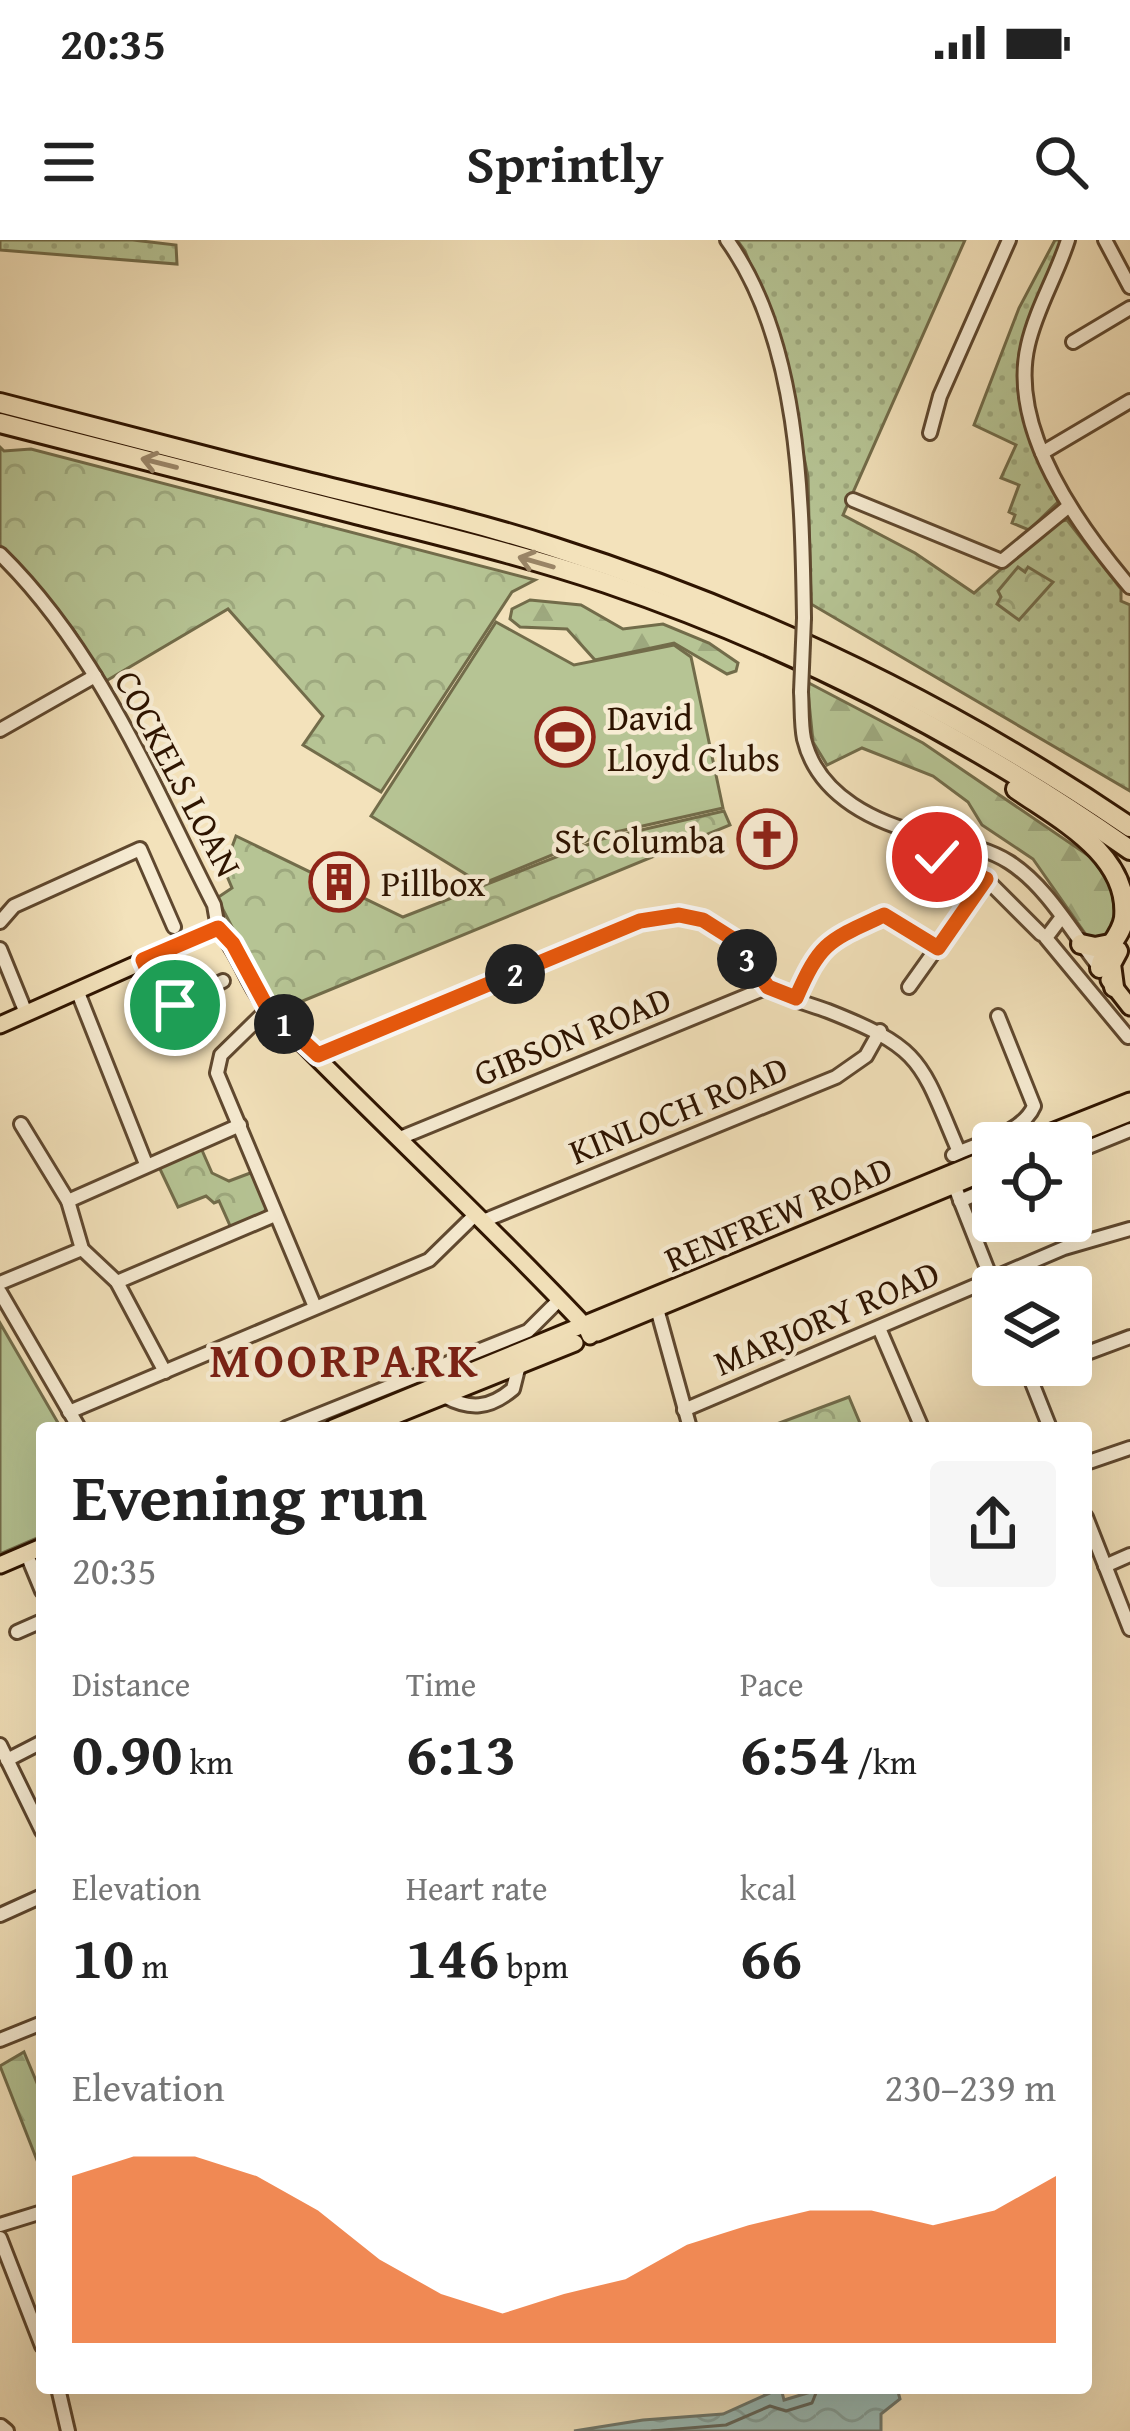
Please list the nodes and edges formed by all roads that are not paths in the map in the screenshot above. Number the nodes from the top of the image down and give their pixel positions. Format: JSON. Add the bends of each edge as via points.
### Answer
{"nodes":[{"id":1,"x":727,"y":240,"type":"edge"},
{"id":2,"x":1010,"y":240,"type":"edge"},
{"id":3,"x":1068,"y":240,"type":"edge"},
{"id":4,"x":1111,"y":242,"type":"edge"},
{"id":5,"x":1130,"y":287,"type":"edge"},
{"id":6,"x":1130,"y":308,"type":"edge"},
{"id":7,"x":1073,"y":342,"type":"dead end"},
{"id":8,"x":1130,"y":401,"type":"edge"},
{"id":9,"x":0,"y":403,"type":"edge"},
{"id":10,"x":0,"y":423,"type":"edge"},
{"id":11,"x":930,"y":433,"type":"dead end"},
{"id":12,"x":1042,"y":453,"type":"junction"},
{"id":13,"x":853,"y":500,"type":"dead end"},
{"id":14,"x":1069,"y":506,"type":"junction"},
{"id":15,"x":0,"y":554,"type":"edge"},
{"id":16,"x":1130,"y":587,"type":"edge"},
{"id":17,"x":95,"y":676,"type":"junction"},
{"id":18,"x":902,"y":711,"type":"junction"},
{"id":19,"x":0,"y":730,"type":"edge"},
{"id":20,"x":1130,"y":824,"type":"edge"},
{"id":21,"x":1130,"y":850,"type":"edge"},
{"id":22,"x":937,"y":857,"type":"dead end"},
{"id":23,"x":986,"y":879,"type":"junction"},
{"id":24,"x":1060,"y":918,"type":"junction"},
{"id":25,"x":0,"y":922,"type":"edge"},
{"id":26,"x":174,"y":927,"type":"dead end"},
{"id":27,"x":218,"y":928,"type":"junction"},
{"id":28,"x":1041,"y":934,"type":"dead end"},
{"id":29,"x":1130,"y":939,"type":"edge"},
{"id":30,"x":1081,"y":944,"type":"junction"},
{"id":31,"x":1110,"y":944,"type":"junction"},
{"id":32,"x":938,"y":948,"type":"junction"},
{"id":33,"x":0,"y":950,"type":"edge"},
{"id":34,"x":143,"y":960,"type":"junction"},
{"id":35,"x":1100,"y":968,"type":"junction"},
{"id":36,"x":223,"y":981,"type":"dead end"},
{"id":37,"x":768,"y":987,"type":"junction"},
{"id":38,"x":1114,"y":987,"type":"junction"},
{"id":39,"x":909,"y":988,"type":"dead end"},
{"id":40,"x":77,"y":990,"type":"junction"},
{"id":41,"x":796,"y":998,"type":"junction"},
{"id":42,"x":1130,"y":1007,"type":"edge"},
{"id":43,"x":268,"y":1009,"type":"junction"},
{"id":44,"x":26,"y":1013,"type":"junction"},
{"id":45,"x":998,"y":1016,"type":"dead end"},
{"id":46,"x":0,"y":1025,"type":"edge"},
{"id":47,"x":880,"y":1031,"type":"junction"},
{"id":48,"x":1128,"y":1037,"type":"edge"},
{"id":49,"x":318,"y":1055,"type":"junction"},
{"id":50,"x":1130,"y":1100,"type":"edge"},
{"id":51,"x":1130,"y":1113,"type":"edge"},
{"id":52,"x":1076,"y":1122,"type":"edge"},
{"id":53,"x":21,"y":1124,"type":"dead end"},
{"id":54,"x":240,"y":1125,"type":"junction"},
{"id":55,"x":1092,"y":1128,"type":"edge"},
{"id":56,"x":1130,"y":1130,"type":"edge"},
{"id":57,"x":400,"y":1138,"type":"junction"},
{"id":58,"x":1092,"y":1145,"type":"edge"},
{"id":59,"x":146,"y":1164,"type":"junction"},
{"id":60,"x":972,"y":1166,"type":"edge"},
{"id":61,"x":972,"y":1172,"type":"edge"},
{"id":62,"x":955,"y":1174,"type":"junction"},
{"id":63,"x":972,"y":1180,"type":"edge"},
{"id":64,"x":68,"y":1201,"type":"junction"},
{"id":65,"x":275,"y":1215,"type":"junction"},
{"id":66,"x":480,"y":1218,"type":"junction"},
{"id":67,"x":1130,"y":1229,"type":"edge"},
{"id":68,"x":82,"y":1249,"type":"junction"},
{"id":69,"x":987,"y":1266,"type":"edge"},
{"id":70,"x":1028,"y":1266,"type":"edge"},
{"id":71,"x":117,"y":1282,"type":"junction"},
{"id":72,"x":0,"y":1288,"type":"edge"},
{"id":73,"x":972,"y":1292,"type":"edge"},
{"id":74,"x":560,"y":1299,"type":"junction"},
{"id":75,"x":655,"y":1303,"type":"junction"},
{"id":76,"x":315,"y":1307,"type":"junction"},
{"id":77,"x":879,"y":1328,"type":"junction"},
{"id":78,"x":588,"y":1332,"type":"junction"},
{"id":79,"x":1130,"y":1337,"type":"edge"},
{"id":80,"x":1092,"y":1351,"type":"edge"},
{"id":81,"x":519,"y":1365,"type":"junction"},
{"id":82,"x":165,"y":1372,"type":"junction"},
{"id":83,"x":1033,"y":1386,"type":"edge"},
{"id":84,"x":444,"y":1396,"type":"junction"},
{"id":85,"x":684,"y":1410,"type":"junction"},
{"id":86,"x":69,"y":1412,"type":"junction"},
{"id":87,"x":75,"y":1422,"type":"edge"},
{"id":88,"x":301,"y":1422,"type":"edge"},
{"id":89,"x":349,"y":1422,"type":"edge"},
{"id":90,"x":379,"y":1422,"type":"edge"},
{"id":91,"x":688,"y":1422,"type":"edge"},
{"id":92,"x":919,"y":1422,"type":"edge"},
{"id":93,"x":1048,"y":1422,"type":"edge"},
{"id":94,"x":1130,"y":1448,"type":"edge"},
{"id":95,"x":1092,"y":1461,"type":"edge"},
{"id":96,"x":1092,"y":1532,"type":"edge"},
{"id":97,"x":36,"y":1550,"type":"edge"},
{"id":98,"x":1130,"y":1556,"type":"edge"},
{"id":99,"x":36,"y":1560,"type":"edge"},
{"id":100,"x":0,"y":1565,"type":"edge"},
{"id":101,"x":1105,"y":1565,"type":"junction"},
{"id":102,"x":0,"y":1575,"type":"edge"},
{"id":103,"x":36,"y":1624,"type":"edge"},
{"id":104,"x":1130,"y":1629,"type":"edge"},
{"id":105,"x":17,"y":1632,"type":"dead end"},
{"id":106,"x":0,"y":1745,"type":"edge"},
{"id":107,"x":36,"y":1745,"type":"edge"},
{"id":108,"x":7,"y":1760,"type":"junction"},
{"id":109,"x":36,"y":1819,"type":"edge"},
{"id":110,"x":36,"y":1903,"type":"edge"},
{"id":111,"x":0,"y":1915,"type":"edge"},
{"id":112,"x":36,"y":2025,"type":"edge"},
{"id":113,"x":0,"y":2039,"type":"edge"},
{"id":114,"x":36,"y":2214,"type":"edge"},
{"id":115,"x":0,"y":2225,"type":"edge"},
{"id":116,"x":0,"y":2238,"type":"edge"},
{"id":117,"x":36,"y":2331,"type":"edge"},
{"id":118,"x":60,"y":2394,"type":"edge"},
{"id":119,"x":68,"y":2431,"type":"edge"}],
"edges":[{"from":1,"to":24,"type":"street","bridge":true,"via":[[767,318],[802,486],[801,692],[805,740],[818,767],[867,815],[1011,863]]},
{"from":2,"to":11,"type":"street"},
{"from":3,"to":12,"type":"street","via":[[1027,346]]},
{"from":4,"to":5,"type":"street"},
{"from":6,"to":7,"type":"street"},
{"from":8,"to":12,"type":"street"},
{"from":9,"to":20,"type":"highway","via":[[628,572],[904,692]]},
{"from":18,"to":10,"type":"highway","one_way":true,"via":[[600,581]]},
{"from":12,"to":14,"type":"street"},
{"from":13,"to":14,"type":"street","via":[[1002,561]]},
{"from":14,"to":16,"type":"street"},
{"from":15,"to":17,"type":"street","name":"COCKELS LOAN"},
{"from":17,"to":19,"type":"street"},
{"from":17,"to":27,"type":"street","name":"COCKELS LOAN","via":[[214,905]]},
{"from":18,"to":21,"type":"highway"},
{"from":18,"to":31,"type":"highway","via":[[1108,859],[1125,906]]},
{"from":22,"to":23,"type":"street"},
{"from":23,"to":28,"type":"street"},
{"from":23,"to":32,"type":"street"},
{"from":24,"to":30,"type":"street"},
{"from":24,"to":48,"type":"street","via":[[1046,938]]},
{"from":25,"to":26,"type":"street","via":[[14,906],[140,849]]},
{"from":27,"to":34,"type":"main road"},
{"from":27,"to":43,"type":"main road","name":"COCKELS LOAN"},
{"from":29,"to":38,"type":"highway","via":[[1112,964]]},
{"from":30,"to":31,"type":"highway"},
{"from":30,"to":35,"type":"street"},
{"from":31,"to":35,"type":"highway"},
{"from":32,"to":39,"type":"street"},
{"from":32,"to":41,"type":"street","via":[[884,915],[824,945]]},
{"from":33,"to":44,"type":"street"},
{"from":34,"to":36,"type":"street","via":[[162,1004]]},
{"from":34,"to":40,"type":"main road"},
{"from":35,"to":38,"type":"main road"},
{"from":37,"to":41,"type":"street"},
{"from":37,"to":49,"type":"street","via":[[733,939],[679,915],[640,921]]},
{"from":37,"to":57,"type":"street","name":"GIBSON ROAD"},
{"from":38,"to":42,"type":"main road"},
{"from":40,"to":44,"type":"main road"},
{"from":40,"to":59,"type":"street"},
{"from":41,"to":47,"type":"street"},
{"from":43,"to":49,"type":"main road","name":"COCKELS LOAN"},
{"from":43,"to":54,"type":"street","via":[[221,1055],[217,1073]]},
{"from":44,"to":46,"type":"main road"},
{"from":45,"to":62,"type":"street","via":[[1034,1106],[1026,1121]]},
{"from":47,"to":62,"type":"street","via":[[922,1066]]},
{"from":47,"to":66,"type":"street","name":"KINLOCH ROAD","via":[[866,1056],[836,1077]]},
{"from":49,"to":57,"type":"main road","name":"COCKELS LOAN"},
{"from":50,"to":52,"type":"main road"},
{"from":51,"to":55,"type":"main road"},
{"from":53,"to":64,"type":"street"},
{"from":54,"to":59,"type":"street"},
{"from":54,"to":65,"type":"street"},
{"from":56,"to":58,"type":"street"},
{"from":57,"to":66,"type":"main road","name":"COCKELS LOAN"},
{"from":59,"to":64,"type":"street"},
{"from":60,"to":62,"type":"main road","name":"RENFREW ROAD"},
{"from":61,"to":62,"type":"main road","name":"RENFREW ROAD"},
{"from":62,"to":63,"type":"street","name":"RENFREW ROAD"},
{"from":62,"to":69,"type":"street"},
{"from":62,"to":75,"type":"main road","name":"RENFREW ROAD"},
{"from":64,"to":68,"type":"street"},
{"from":65,"to":71,"type":"street"},
{"from":65,"to":76,"type":"street"},
{"from":66,"to":74,"type":"main road","name":"COCKELS LOAN"},
{"from":66,"to":76,"type":"street","via":[[430,1260]]},
{"from":67,"to":70,"type":"street","name":"MARJORY ROAD"},
{"from":68,"to":71,"type":"street"},
{"from":68,"to":72,"type":"street"},
{"from":71,"to":82,"type":"street"},
{"from":72,"to":86,"type":"street"},
{"from":73,"to":77,"type":"street","name":"MARJORY ROAD"},
{"from":74,"to":78,"type":"main road","name":"COCKELS LOAN"},
{"from":74,"to":88,"type":"street","via":[[528,1331]]},
{"from":75,"to":78,"type":"main road","name":"RENFREW ROAD"},
{"from":75,"to":85,"type":"street"},
{"from":76,"to":82,"type":"street"},
{"from":77,"to":85,"type":"street","name":"MARJORY ROAD"},
{"from":77,"to":92,"type":"street"},
{"from":78,"to":81,"type":"main road"},
{"from":78,"to":89,"type":"main road"},
{"from":79,"to":80,"type":"street"},
{"from":81,"to":84,"type":"main road"},
{"from":81,"to":84,"type":"street","via":[[513,1389],[486,1405],[462,1406]]},
{"from":82,"to":86,"type":"street"},
{"from":83,"to":93,"type":"street"},
{"from":84,"to":90,"type":"main road"},
{"from":85,"to":91,"type":"street"},
{"from":86,"to":87,"type":"street"},
{"from":94,"to":95,"type":"street"},
{"from":96,"to":101,"type":"street"},
{"from":97,"to":100,"type":"main road"},
{"from":98,"to":101,"type":"street"},
{"from":99,"to":102,"type":"main road"},
{"from":101,"to":104,"type":"street"},
{"from":103,"to":105,"type":"street"},
{"from":106,"to":108,"type":"street"},
{"from":107,"to":108,"type":"street"},
{"from":108,"to":109,"type":"street"},
{"from":110,"to":111,"type":"street"},
{"from":112,"to":113,"type":"street"},
{"from":114,"to":115,"type":"street"},
{"from":116,"to":117,"type":"street"},
{"from":118,"to":119,"type":"street"}]}
